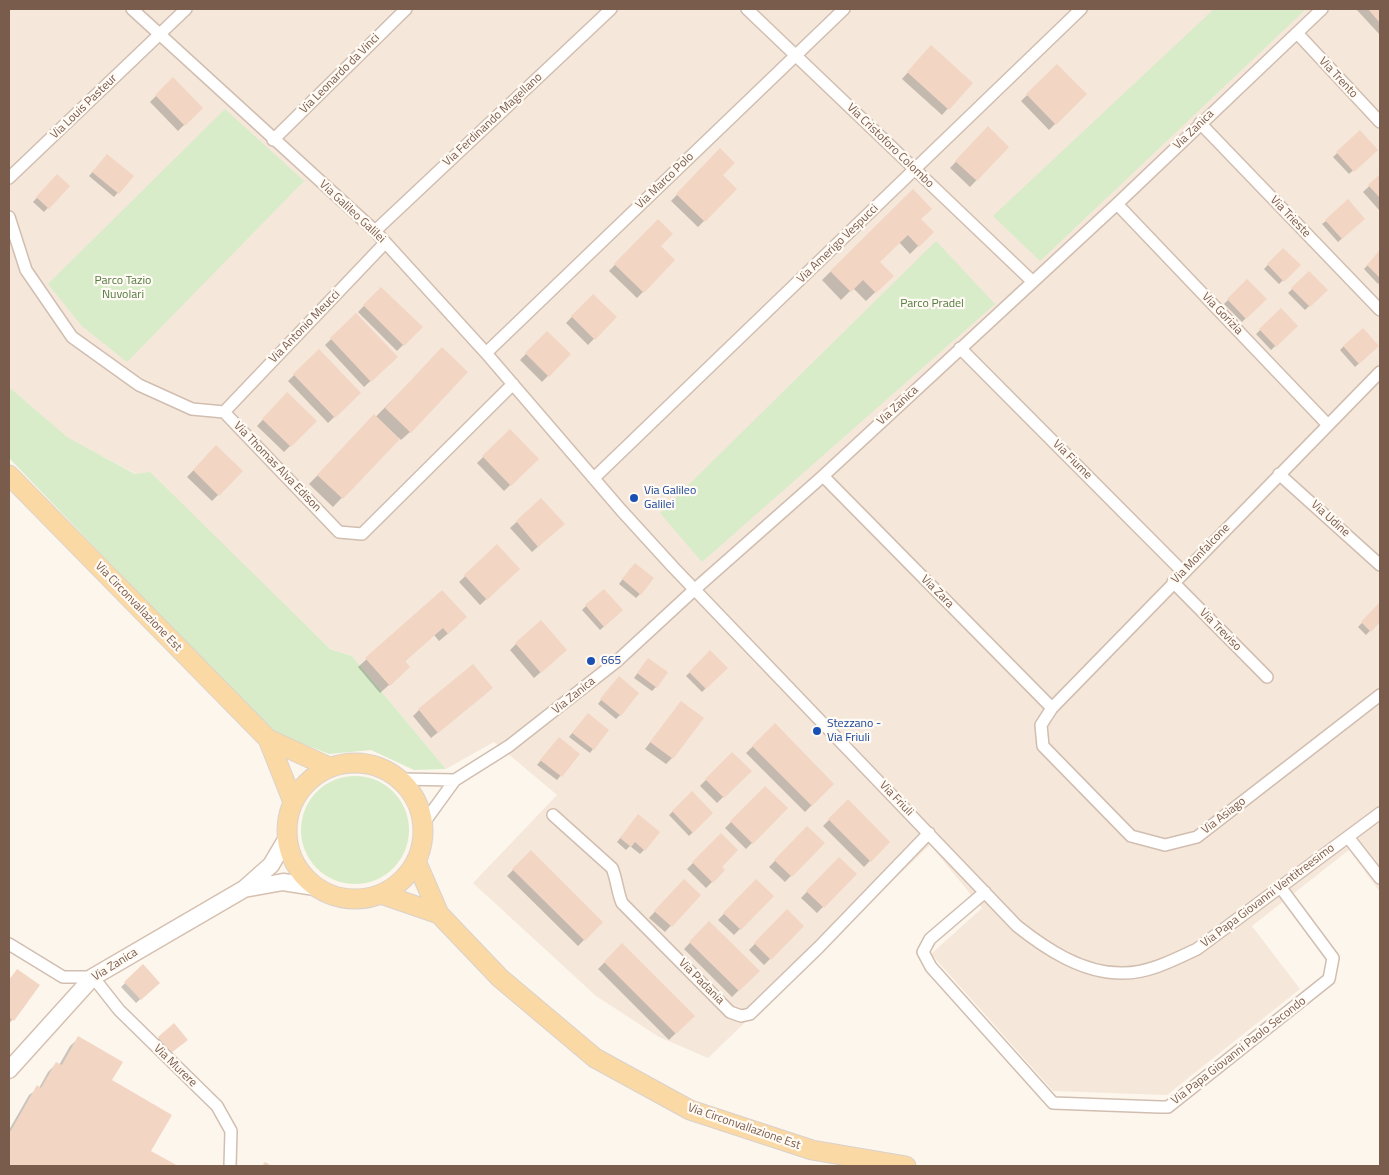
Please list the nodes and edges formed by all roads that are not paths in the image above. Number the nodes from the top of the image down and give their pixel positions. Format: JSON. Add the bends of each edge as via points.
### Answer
{"nodes":[{"id":1,"x":132,"y":9,"type":"edge"},
{"id":2,"x":186,"y":9,"type":"edge"},
{"id":3,"x":406,"y":9,"type":"edge"},
{"id":4,"x":611,"y":9,"type":"edge"},
{"id":5,"x":748,"y":9,"type":"edge"},
{"id":6,"x":844,"y":9,"type":"edge"},
{"id":7,"x":1082,"y":9,"type":"edge"},
{"id":8,"x":1322,"y":9,"type":"edge"},
{"id":9,"x":1297,"y":33,"type":"junction"},
{"id":10,"x":159,"y":35,"type":"junction"},
{"id":11,"x":796,"y":55,"type":"junction"},
{"id":12,"x":1380,"y":122,"type":"edge"},
{"id":13,"x":1200,"y":123,"type":"junction"},
{"id":14,"x":273,"y":140,"type":"junction"},
{"id":15,"x":916,"y":170,"type":"junction"},
{"id":16,"x":9,"y":178,"type":"edge"},
{"id":17,"x":1117,"y":204,"type":"junction"},
{"id":18,"x":9,"y":217,"type":"edge"},
{"id":19,"x":375,"y":231,"type":"junction"},
{"id":20,"x":385,"y":242,"type":"junction"},
{"id":21,"x":1034,"y":282,"type":"junction"},
{"id":22,"x":1380,"y":310,"type":"edge"},
{"id":23,"x":960,"y":348,"type":"junction"},
{"id":24,"x":486,"y":353,"type":"junction"},
{"id":25,"x":1380,"y":372,"type":"edge"},
{"id":26,"x":513,"y":384,"type":"junction"},
{"id":27,"x":224,"y":412,"type":"junction"},
{"id":28,"x":1328,"y":425,"type":"junction"},
{"id":29,"x":1279,"y":474,"type":"junction"},
{"id":30,"x":9,"y":475,"type":"edge"},
{"id":31,"x":823,"y":476,"type":"junction"},
{"id":32,"x":594,"y":478,"type":"junction"},
{"id":33,"x":1380,"y":565,"type":"edge"},
{"id":34,"x":1183,"y":572,"type":"junction"},
{"id":35,"x":1173,"y":582,"type":"junction"},
{"id":36,"x":694,"y":590,"type":"junction"},
{"id":37,"x":1267,"y":677,"type":"dead end"},
{"id":38,"x":1380,"y":695,"type":"edge"},
{"id":39,"x":1052,"y":708,"type":"junction"},
{"id":40,"x":268,"y":739,"type":"junction"},
{"id":41,"x":1043,"y":746,"type":"joint"},
{"id":42,"x":329,"y":767,"type":"junction"},
{"id":43,"x":400,"y":779,"type":"junction"},
{"id":44,"x":455,"y":780,"type":"junction"},
{"id":45,"x":293,"y":802,"type":"junction"},
{"id":46,"x":1380,"y":813,"type":"edge"},
{"id":47,"x":553,"y":815,"type":"dead end"},
{"id":48,"x":423,"y":824,"type":"junction"},
{"id":49,"x":929,"y":833,"type":"junction"},
{"id":50,"x":1348,"y":837,"type":"junction"},
{"id":51,"x":287,"y":838,"type":"junction"},
{"id":52,"x":416,"y":861,"type":"junction"},
{"id":53,"x":1380,"y":878,"type":"edge"},
{"id":54,"x":315,"y":886,"type":"junction"},
{"id":55,"x":1281,"y":888,"type":"junction"},
{"id":56,"x":244,"y":889,"type":"junction"},
{"id":57,"x":985,"y":892,"type":"junction"},
{"id":58,"x":381,"y":894,"type":"junction"},
{"id":59,"x":440,"y":914,"type":"junction"},
{"id":60,"x":9,"y":944,"type":"edge"},
{"id":61,"x":1120,"y":973,"type":"joint"},
{"id":62,"x":93,"y":977,"type":"junction"},
{"id":63,"x":9,"y":1070,"type":"edge"},
{"id":64,"x":230,"y":1166,"type":"edge"},
{"id":65,"x":906,"y":1166,"type":"edge"}],
"edges":[{"from":1,"to":10,"type":"street","name":"Via Galileo Galilei"},
{"from":2,"to":10,"type":"street","name":"Via Louis Pasteur"},
{"from":3,"to":14,"type":"street","name":"Via Leonardo da Vinci"},
{"from":4,"to":19,"type":"street","name":"Via Ferdinando Magellano"},
{"from":5,"to":11,"type":"street","name":"Via Cristoforo Colombo"},
{"from":6,"to":11,"type":"street","name":"Via Marco Polo"},
{"from":7,"to":15,"type":"street","name":"Via Amerigo Vespucci"},
{"from":8,"to":9,"type":"street","name":"Via Zanica"},
{"from":9,"to":12,"type":"street","name":"Via Trento"},
{"from":9,"to":13,"type":"street","name":"Via Zanica"},
{"from":10,"to":14,"type":"street","name":"Via Galileo Galilei"},
{"from":10,"to":16,"type":"street","name":"Via Louis Pasteur"},
{"from":11,"to":15,"type":"street","name":"Via Cristoforo Colombo"},
{"from":11,"to":24,"type":"street","name":"Via Marco Polo"},
{"from":13,"to":17,"type":"street","name":"Via Zanica"},
{"from":13,"to":22,"type":"street","name":"Via Trieste"},
{"from":14,"to":19,"type":"street","name":"Via Galileo Galilei"},
{"from":15,"to":21,"type":"street","name":"Via Cristoforo Colombo"},
{"from":15,"to":32,"type":"street","name":"Via Amerigo Vespucci"},
{"from":17,"to":21,"type":"street","name":"Via Zanica"},
{"from":17,"to":28,"type":"street","name":"Via Gorizia"},
{"from":18,"to":27,"type":"street","name":"Via Thomas Alva Edison","via":[[26,270],[72,337],[138,385],[192,409]]},
{"from":19,"to":20,"type":"street","name":"Via Galileo Galilei"},
{"from":20,"to":24,"type":"street","name":"Via Galileo Galilei"},
{"from":20,"to":27,"type":"street","name":"Via Antonio Meucci"},
{"from":21,"to":23,"type":"street","name":"Via Zanica"},
{"from":23,"to":31,"type":"street","name":"Via Zanica"},
{"from":23,"to":34,"type":"street","name":"Via Fiume"},
{"from":24,"to":26,"type":"street","name":"Via Galileo Galilei"},
{"from":25,"to":28,"type":"street","name":"Via Monfalcone"},
{"from":26,"to":27,"type":"street","name":"Via Thomas Alva Edison","via":[[362,534],[339,532]]},
{"from":26,"to":32,"type":"street","name":"Via Galileo Galilei"},
{"from":28,"to":29,"type":"street","name":"Via Monfalcone"},
{"from":29,"to":33,"type":"street","name":"Via Udine"},
{"from":29,"to":34,"type":"street","name":"Via Monfalcone"},
{"from":30,"to":40,"type":"main road","name":"Via Circonvallazione Est"},
{"from":31,"to":36,"type":"street","name":"Via Zanica"},
{"from":31,"to":39,"type":"street","name":"Via Zara"},
{"from":32,"to":36,"type":"street","name":"Via Galileo Galilei"},
{"from":34,"to":35,"type":"street","name":"Via Monfalcone"},
{"from":35,"to":37,"type":"street","name":"Via Treviso"},
{"from":35,"to":39,"type":"street","name":"Via Monfalcone"},
{"from":36,"to":44,"type":"street","name":"Via Zanica","via":[[616,662],[561,706],[509,746]]},
{"from":36,"to":49,"type":"street","name":"Via Friuli"},
{"from":38,"to":41,"type":"street","name":"Via Asiago","via":[[1196,838],[1165,845],[1131,836]]},
{"from":39,"to":41,"type":"street","name":"Via Monfalcone","via":[[1041,726]]},
{"from":40,"to":42,"type":"main road","name":"Via Circonvallazione Est"},
{"from":40,"to":45,"type":"main road","name":"Via Circonvallazione Est"},
{"from":42,"to":43,"type":"main road","via":[[347,762],[366,763],[384,768]]},
{"from":42,"to":45,"type":"main road","via":[[308,782]]},
{"from":43,"to":44,"type":"street"},
{"from":43,"to":48,"type":"main road","via":[[416,799]]},
{"from":44,"to":48,"type":"street","name":"Via Zanica"},
{"from":45,"to":51,"type":"main road","via":[[287,820]]},
{"from":46,"to":50,"type":"street","name":"Via Papa Giovanni Ventitreesimo"},
{"from":47,"to":49,"type":"street","name":"Via Padania","via":[[612,868],[622,903],[730,1012],[741,1016],[750,1014],[819,947]]},
{"from":48,"to":52,"type":"main road","via":[[422,843]]},
{"from":49,"to":57,"type":"street","name":"Via Friuli"},
{"from":50,"to":53,"type":"street"},
{"from":50,"to":55,"type":"street","name":"Via Papa Giovanni Ventitreesimo"},
{"from":51,"to":54,"type":"main road","via":[[296,865]]},
{"from":51,"to":56,"type":"street","name":"Via Zanica","via":[[271,865]]},
{"from":52,"to":58,"type":"main road","via":[[402,881]]},
{"from":52,"to":59,"type":"main road","name":"Via Circonvallazione Est"},
{"from":54,"to":56,"type":"street","name":"Via Zanica","via":[[282,882]]},
{"from":54,"to":58,"type":"main road","via":[[336,896],[358,899]]},
{"from":55,"to":57,"type":"street","name":"Via Papa Giovanni Paolo Secondo","via":[[1333,958],[1329,979],[1168,1107],[1160,1108],[1053,1103],[931,967],[923,952],[930,939]]},
{"from":55,"to":61,"type":"street","name":"Via Papa Giovanni Ventitreesimo","via":[[1197,949],[1166,964]]},
{"from":56,"to":62,"type":"street","name":"Via Zanica"},
{"from":57,"to":61,"type":"street","name":"Via Friuli","via":[[1018,926],[1056,955],[1089,967]]},
{"from":58,"to":59,"type":"main road","name":"Via Circonvallazione Est"},
{"from":59,"to":65,"type":"main road","name":"Via Circonvallazione Est","via":[[500,978],[595,1058],[690,1110],[812,1150]]},
{"from":60,"to":62,"type":"street","via":[[63,977]]},
{"from":62,"to":63,"type":"street","name":"Via Zanica"},
{"from":62,"to":64,"type":"street","name":"Via Murere","via":[[119,1010],[217,1106],[231,1131]]}]}
